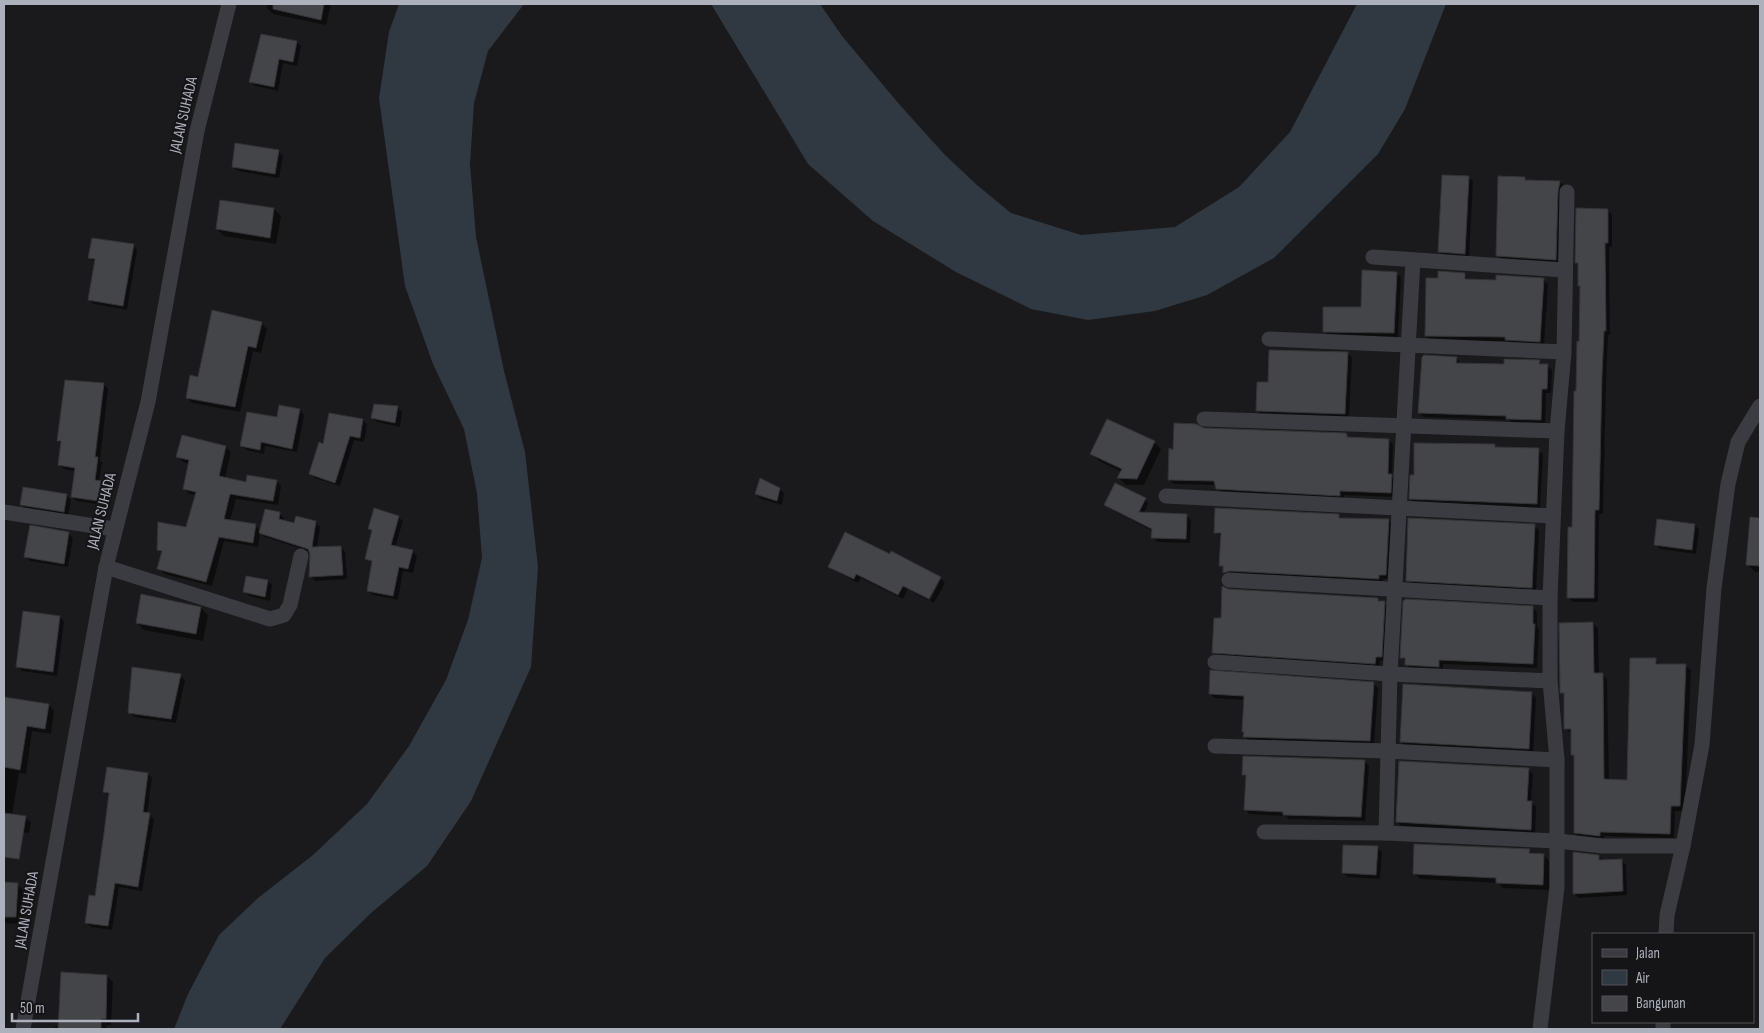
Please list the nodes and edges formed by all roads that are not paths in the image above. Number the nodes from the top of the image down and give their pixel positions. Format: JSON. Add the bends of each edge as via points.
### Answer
{"nodes":[{"id":1,"x":229,"y":4,"type":"edge"},
{"id":2,"x":1567,"y":192,"type":"dead end"},
{"id":3,"x":1374,"y":257,"type":"dead end"},
{"id":4,"x":1413,"y":260,"type":"junction"},
{"id":5,"x":1564,"y":270,"type":"junction"},
{"id":6,"x":1269,"y":339,"type":"dead end"},
{"id":7,"x":1408,"y":343,"type":"junction"},
{"id":8,"x":1564,"y":352,"type":"junction"},
{"id":9,"x":1760,"y":406,"type":"edge"},
{"id":10,"x":1204,"y":419,"type":"dead end"},
{"id":11,"x":1403,"y":426,"type":"junction"},
{"id":12,"x":1557,"y":431,"type":"junction"},
{"id":13,"x":1166,"y":496,"type":"dead end"},
{"id":14,"x":1398,"y":507,"type":"junction"},
{"id":15,"x":4,"y":512,"type":"edge"},
{"id":16,"x":1554,"y":516,"type":"junction"},
{"id":17,"x":114,"y":529,"type":"junction"},
{"id":18,"x":301,"y":556,"type":"dead end"},
{"id":19,"x":106,"y":568,"type":"junction"},
{"id":20,"x":1229,"y":580,"type":"dead end"},
{"id":21,"x":1396,"y":590,"type":"junction"},
{"id":22,"x":1550,"y":598,"type":"junction"},
{"id":23,"x":1215,"y":662,"type":"dead end"},
{"id":24,"x":1390,"y":674,"type":"junction"},
{"id":25,"x":1550,"y":681,"type":"junction"},
{"id":26,"x":1215,"y":746,"type":"dead end"},
{"id":27,"x":1387,"y":751,"type":"junction"},
{"id":28,"x":1557,"y":760,"type":"junction"},
{"id":29,"x":1264,"y":832,"type":"dead end"},
{"id":30,"x":1386,"y":833,"type":"junction"},
{"id":31,"x":1558,"y":840,"type":"junction"},
{"id":32,"x":1683,"y":846,"type":"junction"},
{"id":33,"x":1666,"y":933,"type":"edge"},
{"id":34,"x":23,"y":1029,"type":"edge"},
{"id":35,"x":1540,"y":1029,"type":"edge"}],
"edges":[{"from":1,"to":17,"type":"street","name":"JALAN SUHADA","via":[[197,131],[148,402]]},
{"from":2,"to":5,"type":"street"},
{"from":3,"to":4,"type":"street"},
{"from":4,"to":5,"type":"street"},
{"from":4,"to":7,"type":"street"},
{"from":5,"to":8,"type":"street"},
{"from":6,"to":7,"type":"street"},
{"from":7,"to":8,"type":"street"},
{"from":7,"to":11,"type":"street"},
{"from":8,"to":12,"type":"street"},
{"from":9,"to":32,"type":"street","via":[[1738,442],[1728,484],[1714,588],[1702,745]]},
{"from":10,"to":11,"type":"street"},
{"from":11,"to":12,"type":"street"},
{"from":11,"to":14,"type":"street"},
{"from":12,"to":16,"type":"street"},
{"from":13,"to":14,"type":"street"},
{"from":14,"to":16,"type":"street"},
{"from":14,"to":21,"type":"street"},
{"from":15,"to":17,"type":"street"},
{"from":16,"to":22,"type":"street"},
{"from":17,"to":19,"type":"street","name":"JALAN SUHADA"},
{"from":18,"to":19,"type":"street","via":[[290,605],[284,615],[270,619]]},
{"from":19,"to":34,"type":"street","name":"JALAN SUHADA"},
{"from":20,"to":21,"type":"street"},
{"from":21,"to":22,"type":"street"},
{"from":21,"to":24,"type":"street"},
{"from":22,"to":25,"type":"street"},
{"from":23,"to":24,"type":"street"},
{"from":24,"to":25,"type":"street"},
{"from":24,"to":27,"type":"street"},
{"from":25,"to":28,"type":"street"},
{"from":26,"to":27,"type":"street"},
{"from":27,"to":28,"type":"street"},
{"from":27,"to":30,"type":"street"},
{"from":28,"to":31,"type":"street"},
{"from":29,"to":30,"type":"street"},
{"from":30,"to":31,"type":"street"},
{"from":31,"to":32,"type":"street","via":[[1603,846]]},
{"from":31,"to":35,"type":"street","via":[[1557,887]]},
{"from":32,"to":33,"type":"street","via":[[1667,915]]}]}
